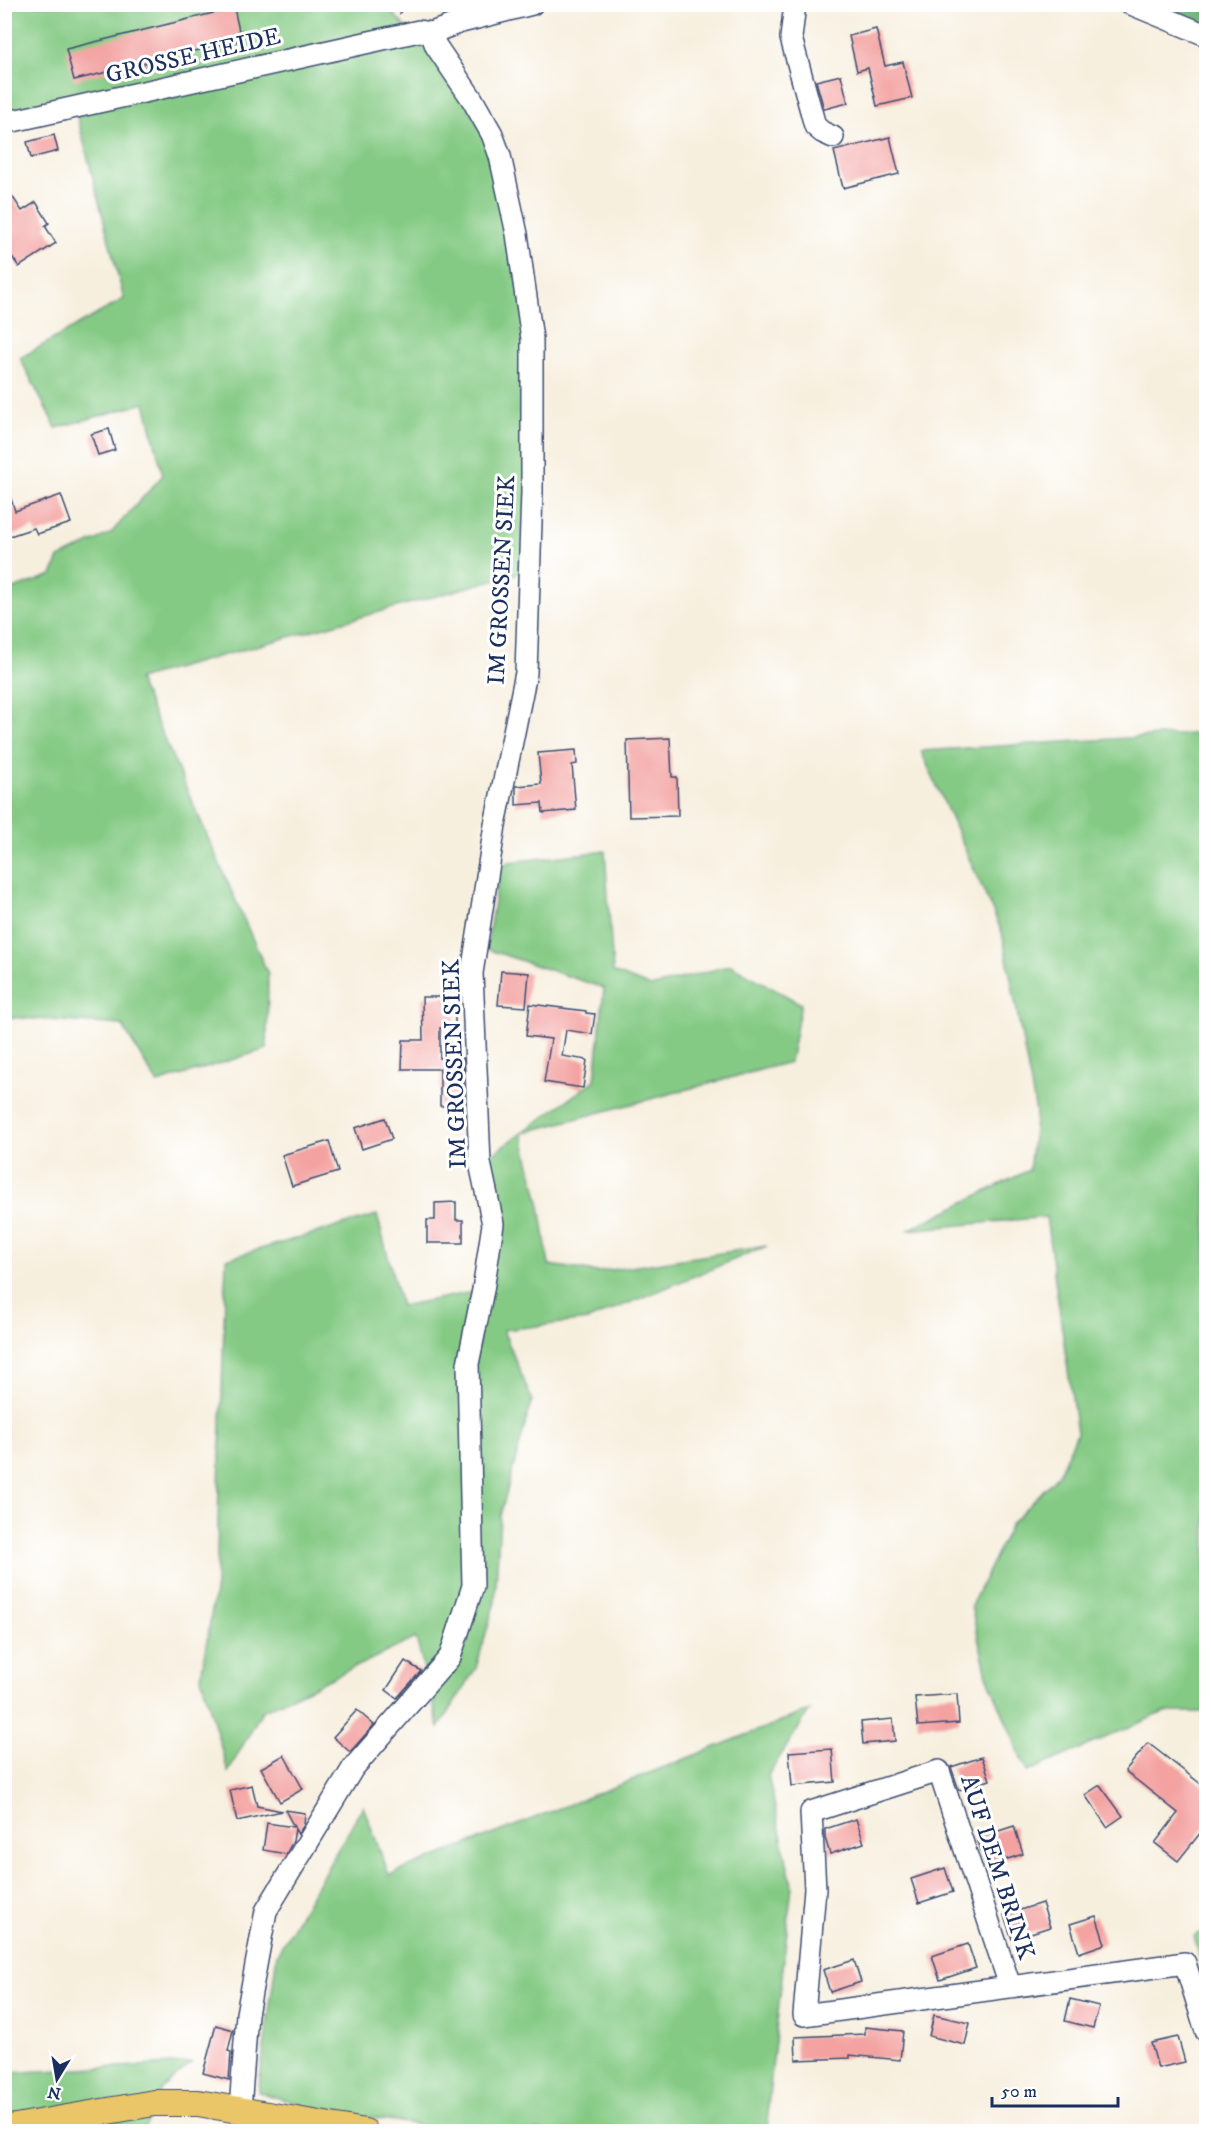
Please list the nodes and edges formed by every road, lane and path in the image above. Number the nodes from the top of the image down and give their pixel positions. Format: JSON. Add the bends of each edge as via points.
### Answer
{"nodes":[{"id":1,"x":532,"y":4,"type":"edge"},
{"id":2,"x":795,"y":4,"type":"edge"},
{"id":3,"x":1131,"y":4,"type":"edge"},
{"id":4,"x":431,"y":33,"type":"junction"},
{"id":5,"x":1206,"y":35,"type":"edge"},
{"id":6,"x":4,"y":123,"type":"edge"},
{"id":7,"x":833,"y":137,"type":"dead end"},
{"id":8,"x":1011,"y":1986,"type":"junction"},
{"id":9,"x":1206,"y":2031,"type":"edge"},
{"id":10,"x":240,"y":2110,"type":"junction"},
{"id":11,"x":4,"y":2129,"type":"edge"},
{"id":12,"x":365,"y":2132,"type":"edge"}],
"edges":[{"from":1,"to":4,"type":"street","name":"GROSSE HEIDE"},
{"from":2,"to":7,"type":"street","via":[[791,38],[815,126]]},
{"from":3,"to":5,"type":"street"},
{"from":4,"to":6,"type":"street","name":"GROSSE HEIDE","via":[[419,31]]},
{"from":4,"to":10,"type":"street","name":"IM GROSSEN SIEK","via":[[492,134],[500,156],[517,234],[532,339],[526,673],[495,825],[472,974],[480,1163],[494,1224],[468,1364],[473,1587],[450,1657],[353,1768],[266,1911],[247,2014]]},
{"from":8,"to":8,"type":"street","name":"AUF DEM BRINK","via":[[804,2014],[814,1889],[811,1812],[939,1771]]},
{"from":8,"to":9,"type":"street","name":"AUF DEM BRINK","via":[[1185,1963]]},
{"from":10,"to":11,"type":"main road","via":[[198,2103],[154,2103]]},
{"from":10,"to":12,"type":"main road"}]}
